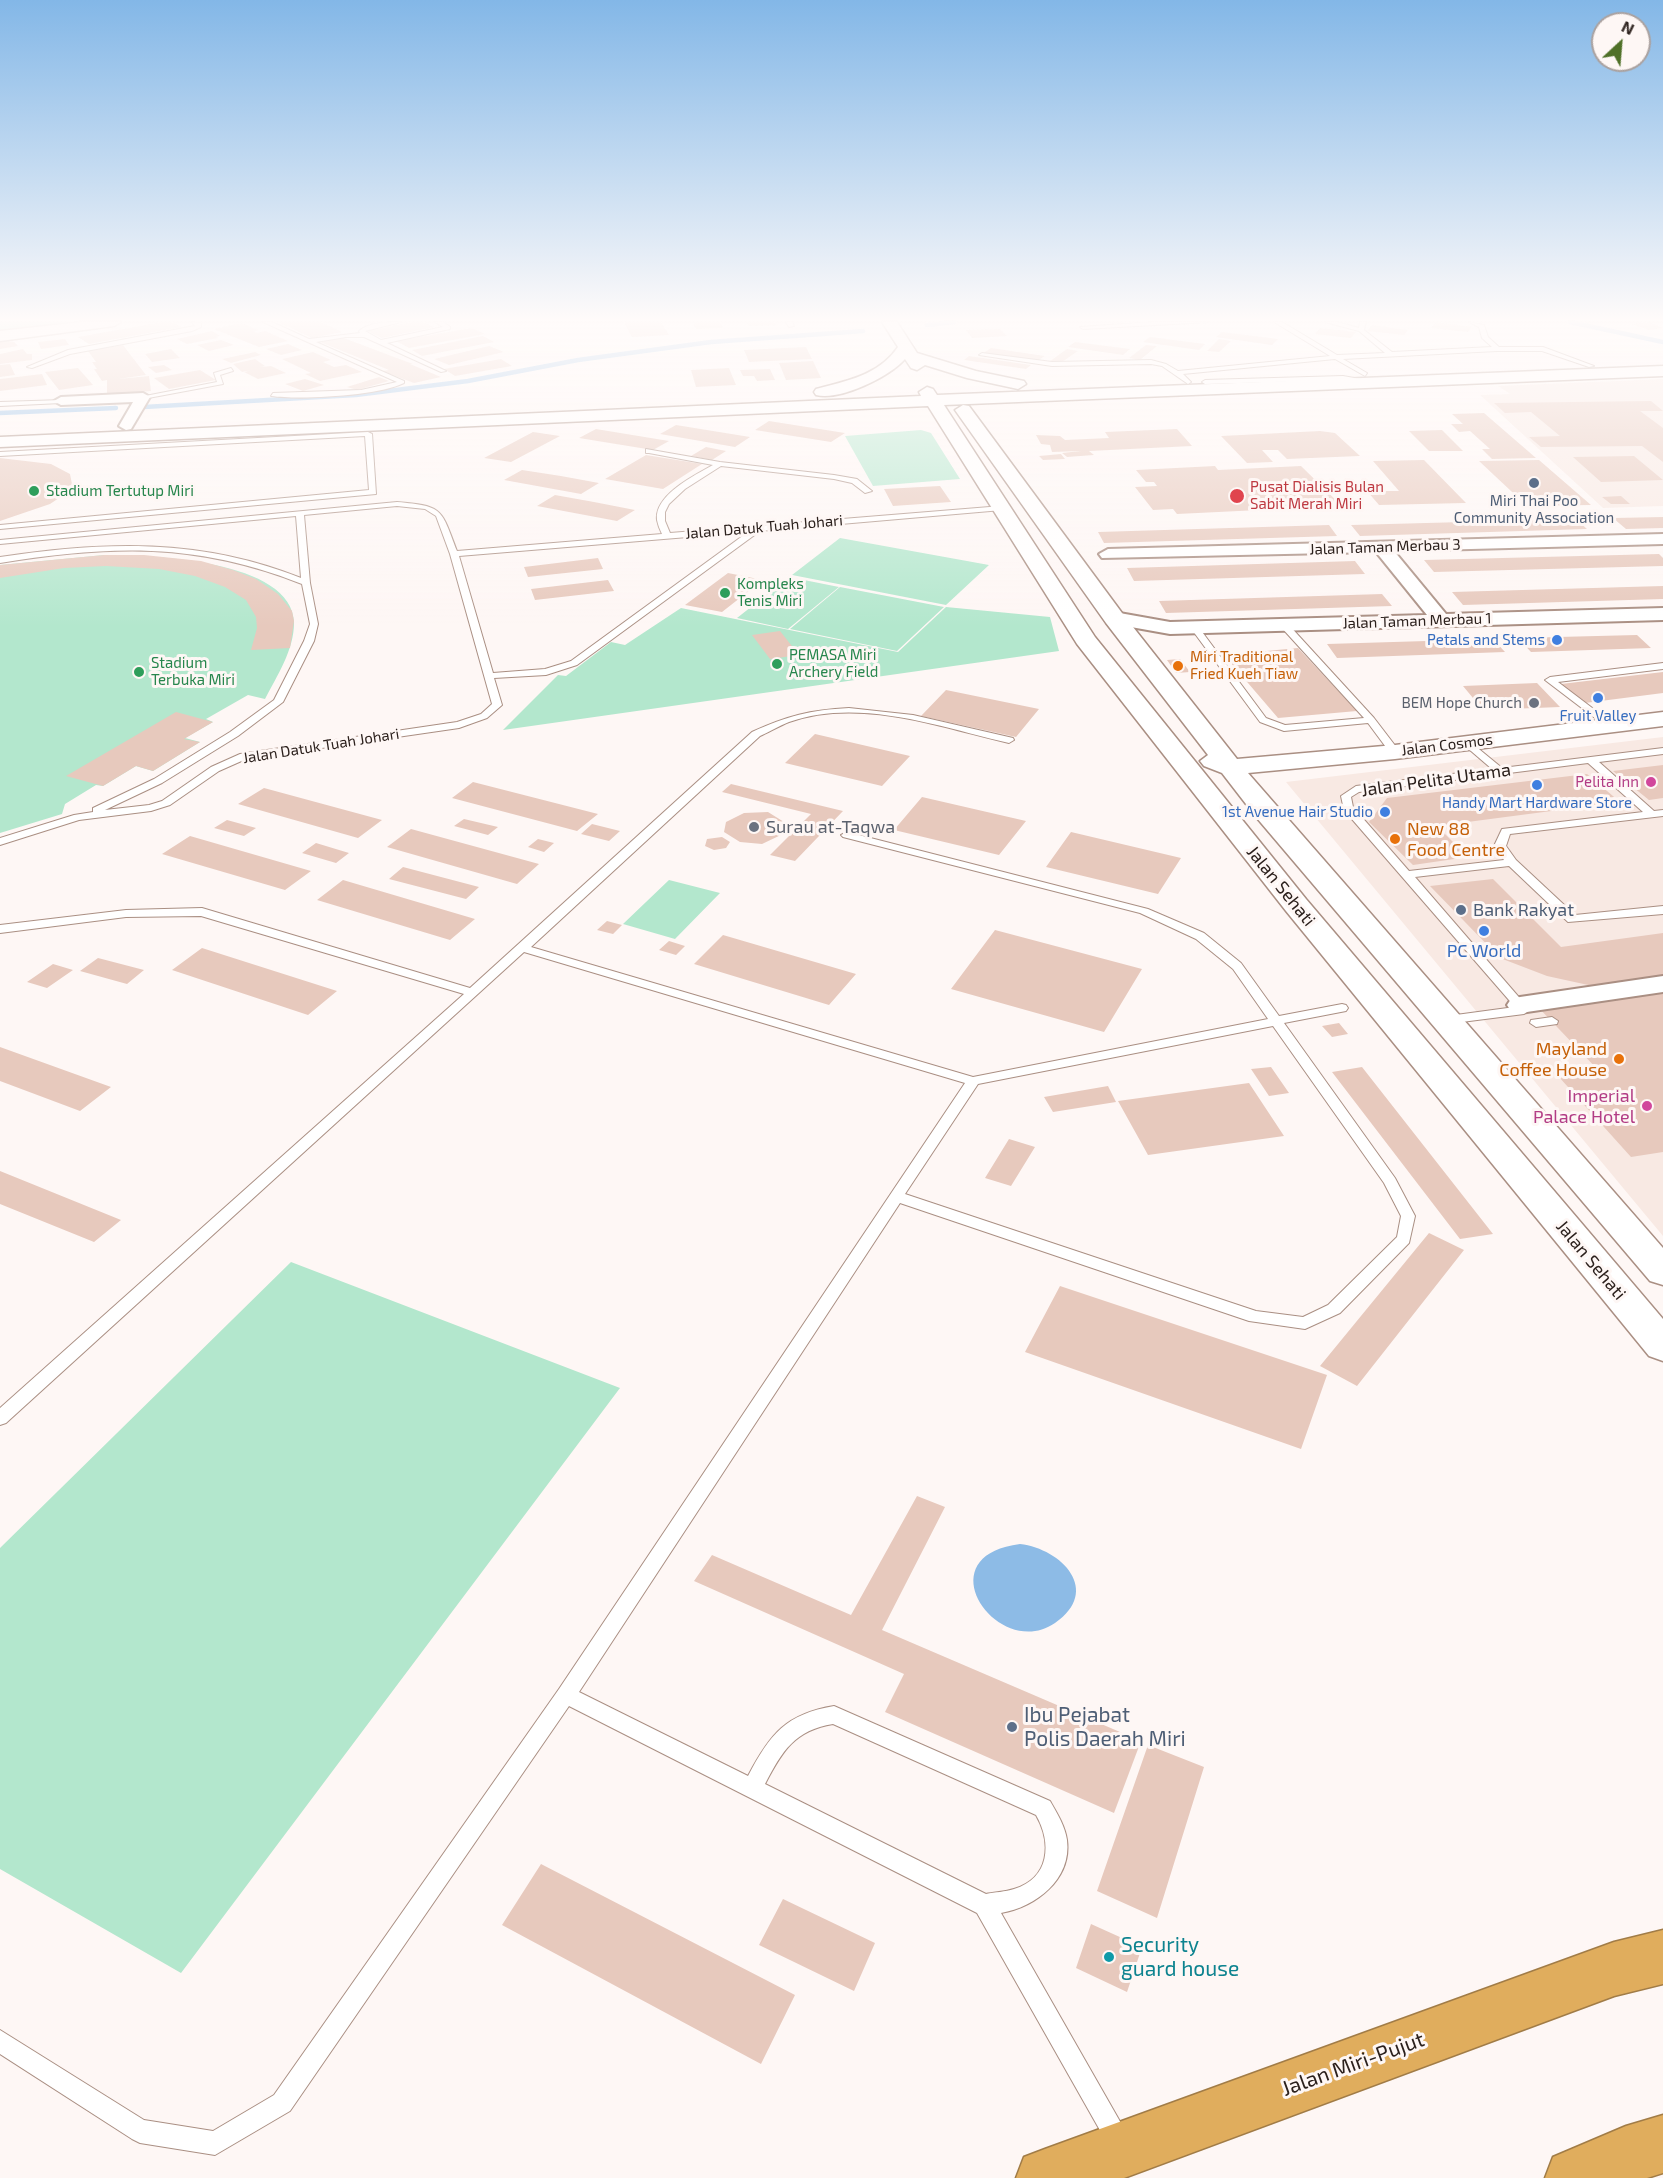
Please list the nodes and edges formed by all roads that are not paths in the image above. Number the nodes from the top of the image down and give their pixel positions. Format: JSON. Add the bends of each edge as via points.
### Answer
{"nodes":[{"id":1,"x":180,"y":424,"type":"edge"},
{"id":2,"x":464,"y":424,"type":"edge"},
{"id":3,"x":960,"y":424,"type":"edge"},
{"id":4,"x":968,"y":424,"type":"edge"},
{"id":5,"x":126,"y":426,"type":"joint"},
{"id":6,"x":963,"y":426,"type":"junction"},
{"id":7,"x":0,"y":432,"type":"edge"},
{"id":8,"x":166,"y":439,"type":"junction"},
{"id":9,"x":0,"y":442,"type":"edge"},
{"id":10,"x":649,"y":452,"type":"dead end"},
{"id":11,"x":0,"y":454,"type":"edge"},
{"id":12,"x":720,"y":464,"type":"junction"},
{"id":13,"x":868,"y":491,"type":"dead end"},
{"id":14,"x":332,"y":496,"type":"junction"},
{"id":15,"x":1002,"y":508,"type":"junction"},
{"id":16,"x":333,"y":510,"type":"junction"},
{"id":17,"x":300,"y":513,"type":"junction"},
{"id":18,"x":0,"y":527,"type":"edge"},
{"id":19,"x":760,"y":527,"type":"junction"},
{"id":20,"x":666,"y":534,"type":"junction"},
{"id":21,"x":1660,"y":541,"type":"edge"},
{"id":22,"x":0,"y":542,"type":"edge"},
{"id":23,"x":1381,"y":547,"type":"junction"},
{"id":24,"x":454,"y":554,"type":"junction"},
{"id":25,"x":1108,"y":554,"type":"dead end"},
{"id":26,"x":0,"y":560,"type":"edge"},
{"id":27,"x":306,"y":583,"type":"junction"},
{"id":28,"x":1663,"y":614,"type":"edge"},
{"id":29,"x":1114,"y":618,"type":"junction"},
{"id":30,"x":1441,"y":620,"type":"junction"},
{"id":31,"x":1284,"y":625,"type":"junction"},
{"id":32,"x":1194,"y":627,"type":"junction"},
{"id":33,"x":1170,"y":628,"type":"junction"},
{"id":34,"x":1085,"y":639,"type":"junction"},
{"id":35,"x":1134,"y":644,"type":"junction"},
{"id":36,"x":1663,"y":666,"type":"edge"},
{"id":37,"x":488,"y":676,"type":"junction"},
{"id":38,"x":1663,"y":719,"type":"edge"},
{"id":39,"x":1371,"y":720,"type":"junction"},
{"id":40,"x":1608,"y":725,"type":"junction"},
{"id":41,"x":1201,"y":729,"type":"junction"},
{"id":42,"x":1009,"y":740,"type":"dead end"},
{"id":43,"x":1468,"y":743,"type":"junction"},
{"id":44,"x":1663,"y":751,"type":"edge"},
{"id":45,"x":1395,"y":752,"type":"junction"},
{"id":46,"x":1328,"y":758,"type":"junction"},
{"id":47,"x":1298,"y":761,"type":"junction"},
{"id":48,"x":1592,"y":761,"type":"junction"},
{"id":49,"x":1230,"y":767,"type":"junction"},
{"id":50,"x":1501,"y":772,"type":"junction"},
{"id":51,"x":1264,"y":811,"type":"junction"},
{"id":52,"x":1657,"y":813,"type":"edge"},
{"id":53,"x":78,"y":818,"type":"junction"},
{"id":54,"x":847,"y":835,"type":"dead end"},
{"id":55,"x":0,"y":842,"type":"edge"},
{"id":56,"x":1512,"y":862,"type":"junction"},
{"id":57,"x":1406,"y":876,"type":"junction"},
{"id":58,"x":1296,"y":905,"type":"junction"},
{"id":59,"x":1663,"y":910,"type":"edge"},
{"id":60,"x":0,"y":929,"type":"edge"},
{"id":61,"x":522,"y":948,"type":"junction"},
{"id":62,"x":1663,"y":984,"type":"edge"},
{"id":63,"x":471,"y":992,"type":"junction"},
{"id":64,"x":1342,"y":1008,"type":"dead end"},
{"id":65,"x":1527,"y":1013,"type":"junction"},
{"id":66,"x":1277,"y":1021,"type":"junction"},
{"id":67,"x":1445,"y":1021,"type":"junction"},
{"id":68,"x":1552,"y":1021,"type":"dead end"},
{"id":69,"x":973,"y":1081,"type":"junction"},
{"id":70,"x":898,"y":1197,"type":"junction"},
{"id":71,"x":1659,"y":1261,"type":"edge"},
{"id":72,"x":1663,"y":1346,"type":"edge"},
{"id":73,"x":0,"y":1418,"type":"edge"},
{"id":74,"x":566,"y":1695,"type":"junction"},
{"id":75,"x":752,"y":1788,"type":"junction"},
{"id":76,"x":985,"y":1905,"type":"junction"},
{"id":77,"x":1663,"y":1957,"type":"edge"},
{"id":78,"x":0,"y":2042,"type":"edge"},
{"id":79,"x":1663,"y":2144,"type":"edge"},
{"id":80,"x":1123,"y":2149,"type":"junction"},
{"id":81,"x":1045,"y":2178,"type":"edge"},
{"id":82,"x":1574,"y":2178,"type":"edge"}],
"edges":[{"from":1,"to":5,"type":"main road"},
{"from":2,"to":8,"type":"main road"},
{"from":3,"to":6,"type":"main road","name":"Jalan Sehati"},
{"from":4,"to":6,"type":"main road"},
{"from":5,"to":7,"type":"main road"},
{"from":6,"to":15,"type":"main road","name":"Jalan Sehati"},
{"from":6,"to":29,"type":"main road","name":"Jalan Sehati"},
{"from":8,"to":9,"type":"main road"},
{"from":8,"to":11,"type":"lane"},
{"from":8,"to":14,"type":"lane","via":[[368,434],[373,492]]},
{"from":10,"to":12,"type":"lane"},
{"from":12,"to":13,"type":"lane","via":[[834,477],[854,481]]},
{"from":12,"to":20,"type":"lane","via":[[674,493],[664,504],[660,520]]},
{"from":14,"to":16,"type":"lane"},
{"from":14,"to":18,"type":"lane"},
{"from":15,"to":19,"type":"lane","name":"Jalan Datuk Tuah Johari"},
{"from":15,"to":34,"type":"main road","name":"Jalan Sehati"},
{"from":16,"to":17,"type":"lane","name":"Jalan Datuk Tuah Johari"},
{"from":16,"to":24,"type":"lane","name":"Jalan Datuk Tuah Johari","via":[[397,504],[427,507],[439,516]]},
{"from":17,"to":22,"type":"lane","name":"Jalan Datuk Tuah Johari"},
{"from":17,"to":27,"type":"lane"},
{"from":19,"to":20,"type":"lane","name":"Jalan Datuk Tuah Johari"},
{"from":19,"to":37,"type":"lane","via":[[574,663],[546,672]]},
{"from":20,"to":24,"type":"lane","name":"Jalan Datuk Tuah Johari"},
{"from":21,"to":23,"type":"street","name":"Jalan Taman Merbau 3"},
{"from":23,"to":25,"type":"street","name":"Jalan Taman Merbau 3"},
{"from":23,"to":30,"type":"street"},
{"from":24,"to":37,"type":"lane","name":"Jalan Datuk Tuah Johari"},
{"from":26,"to":27,"type":"lane","via":[[81,549],[181,549],[247,561]]},
{"from":27,"to":53,"type":"lane","via":[[314,624],[278,702],[158,781]]},
{"from":28,"to":30,"type":"street","name":"Jalan Taman Merbau 1"},
{"from":29,"to":33,"type":"street"},
{"from":29,"to":35,"type":"main road","name":"Jalan Sehati"},
{"from":30,"to":31,"type":"street","name":"Jalan Taman Merbau 1"},
{"from":31,"to":32,"type":"street","name":"Jalan Taman Merbau 1"},
{"from":31,"to":39,"type":"lane"},
{"from":32,"to":33,"type":"street","name":"Jalan Taman Merbau 1"},
{"from":32,"to":39,"type":"lane","via":[[1263,720],[1284,728]]},
{"from":33,"to":35,"type":"street"},
{"from":34,"to":49,"type":"main road","via":[[1104,647],[1182,743],[1201,756]]},
{"from":34,"to":58,"type":"main road","name":"Jalan Sehati"},
{"from":35,"to":41,"type":"main road","name":"Jalan Sehati"},
{"from":36,"to":40,"type":"lane","via":[[1550,680]]},
{"from":37,"to":53,"type":"lane","name":"Jalan Datuk Tuah Johari","via":[[497,705],[474,721],[244,756],[215,769],[166,803]]},
{"from":38,"to":40,"type":"main road","name":"Jalan Cosmos"},
{"from":39,"to":45,"type":"lane"},
{"from":40,"to":43,"type":"main road","name":"Jalan Cosmos"},
{"from":41,"to":46,"type":"main road","via":[[1246,750]]},
{"from":41,"to":49,"type":"main road","name":"Jalan Sehati"},
{"from":42,"to":61,"type":"lane","via":[[873,711],[841,709],[781,721],[756,734]]},
{"from":43,"to":45,"type":"main road","name":"Jalan Cosmos"},
{"from":43,"to":50,"type":"lane"},
{"from":44,"to":48,"type":"lane","name":"Jalan Pelita Utama"},
{"from":45,"to":46,"type":"main road","name":"Jalan Cosmos"},
{"from":46,"to":47,"type":"main road","name":"Jalan Cosmos"},
{"from":47,"to":49,"type":"main road","name":"Jalan Cosmos"},
{"from":47,"to":51,"type":"main road","via":[[1274,783],[1266,796]]},
{"from":48,"to":50,"type":"lane","name":"Jalan Pelita Utama"},
{"from":48,"to":52,"type":"lane"},
{"from":49,"to":51,"type":"main road","name":"Jalan Sehati"},
{"from":49,"to":58,"type":"main road","via":[[1224,782],[1225,795],[1297,884]]},
{"from":50,"to":57,"type":"lane","name":"Jalan Pelita Utama","via":[[1356,789],[1346,796],[1348,808]]},
{"from":51,"to":67,"type":"main road","name":"Jalan Sehati"},
{"from":52,"to":56,"type":"lane","via":[[1506,831],[1500,846]]},
{"from":53,"to":55,"type":"lane","name":"Jalan Datuk Tuah Johari"},
{"from":54,"to":66,"type":"lane","via":[[1144,911],[1172,923],[1200,936],[1237,966]]},
{"from":56,"to":57,"type":"lane"},
{"from":56,"to":59,"type":"lane","via":[[1572,919]]},
{"from":57,"to":65,"type":"lane","name":"Jalan Pelita Utama"},
{"from":58,"to":72,"type":"main road","name":"Jalan Sehati"},
{"from":60,"to":63,"type":"lane","via":[[138,913],[202,912]]},
{"from":61,"to":63,"type":"lane"},
{"from":61,"to":69,"type":"lane"},
{"from":62,"to":65,"type":"street"},
{"from":63,"to":73,"type":"lane"},
{"from":64,"to":66,"type":"lane"},
{"from":65,"to":67,"type":"lane"},
{"from":65,"to":68,"type":"lane"},
{"from":66,"to":69,"type":"lane"},
{"from":66,"to":70,"type":"lane","via":[[1390,1181],[1408,1216],[1404,1239],[1334,1309],[1305,1323],[1255,1317]]},
{"from":67,"to":71,"type":"main road","name":"Jalan Sehati"},
{"from":69,"to":70,"type":"lane"},
{"from":70,"to":74,"type":"lane"},
{"from":74,"to":75,"type":"lane"},
{"from":74,"to":78,"type":"lane","via":[[282,2103],[215,2143],[140,2131]]},
{"from":75,"to":76,"type":"lane"},
{"from":75,"to":76,"type":"lane","via":[[786,1733],[815,1716],[834,1714],[1043,1808],[1058,1842],[1055,1861],[1046,1878],[1017,1899]]},
{"from":76,"to":80,"type":"lane"},
{"from":77,"to":80,"type":"highway","name":"Jalan Miri-Pujut","via":[[1614,1969]]},
{"from":79,"to":82,"type":"highway"},
{"from":80,"to":81,"type":"highway","name":"Jalan Miri-Pujut"}]}
